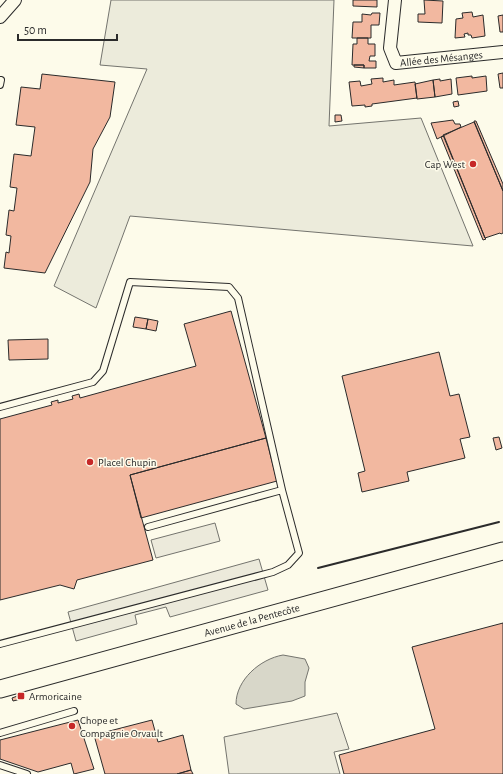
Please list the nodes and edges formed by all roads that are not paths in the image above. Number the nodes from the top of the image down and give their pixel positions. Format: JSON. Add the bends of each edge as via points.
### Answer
{"nodes":[{"id":1,"x":15,"y":0,"type":"edge"},
{"id":2,"x":395,"y":0,"type":"edge"},
{"id":3,"x":0,"y":17,"type":"edge"},
{"id":4,"x":503,"y":52,"type":"edge"},
{"id":5,"x":0,"y":407,"type":"edge"},
{"id":6,"x":282,"y":490,"type":"junction"},
{"id":7,"x":148,"y":527,"type":"dead end"},
{"id":8,"x":503,"y":551,"type":"edge"},
{"id":9,"x":0,"y":644,"type":"edge"},
{"id":10,"x":0,"y":689,"type":"edge"},
{"id":11,"x":74,"y":712,"type":"dead end"},
{"id":12,"x":0,"y":732,"type":"edge"},
{"id":13,"x":0,"y":765,"type":"edge"},
{"id":14,"x":27,"y":774,"type":"edge"}],
"edges":[{"from":1,"to":3,"type":"street"},
{"from":2,"to":4,"type":"street","name":"Allée des Mésanges","via":[[390,48],[396,63]]},
{"from":5,"to":6,"type":"lane","via":[[93,382],[103,371],[130,282],[229,287],[238,298]]},
{"from":6,"to":7,"type":"lane"},
{"from":6,"to":9,"type":"lane","via":[[299,553],[288,565],[266,574]]},
{"from":8,"to":10,"type":"main road","name":"Avenue de la Pentecôte"},
{"from":11,"to":12,"type":"lane"},
{"from":13,"to":14,"type":"lane"}]}
